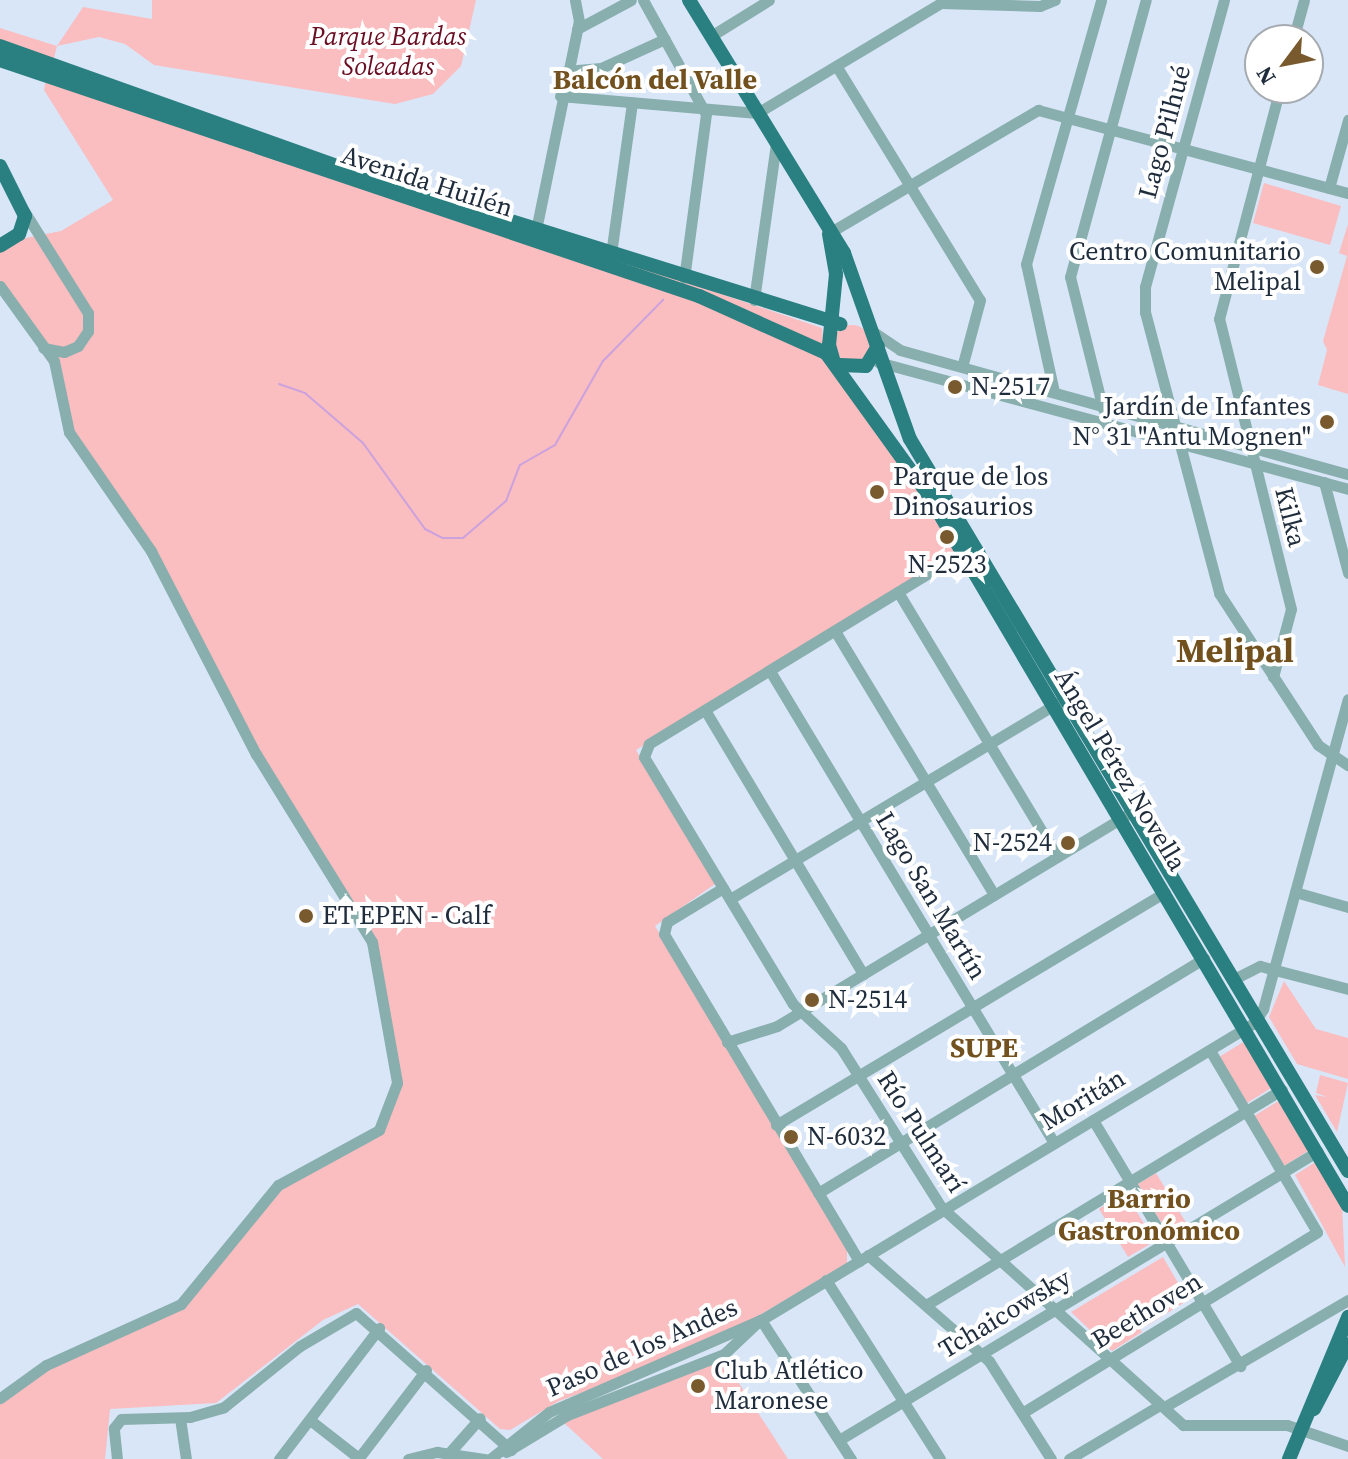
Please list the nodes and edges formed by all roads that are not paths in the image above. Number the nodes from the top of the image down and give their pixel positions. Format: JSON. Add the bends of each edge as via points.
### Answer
{"nodes":[{"id":1,"x":575,"y":0,"type":"edge"},
{"id":2,"x":631,"y":0,"type":"edge"},
{"id":3,"x":643,"y":0,"type":"edge"},
{"id":4,"x":689,"y":0,"type":"edge"},
{"id":5,"x":769,"y":0,"type":"edge"},
{"id":6,"x":1055,"y":0,"type":"edge"},
{"id":7,"x":1101,"y":0,"type":"edge"},
{"id":8,"x":1146,"y":0,"type":"edge"},
{"id":9,"x":1224,"y":0,"type":"edge"},
{"id":10,"x":1304,"y":0,"type":"edge"},
{"id":11,"x":937,"y":2,"type":"edge"},
{"id":12,"x":1297,"y":24,"type":"edge"},
{"id":13,"x":577,"y":29,"type":"junction"},
{"id":14,"x":711,"y":36,"type":"junction"},
{"id":15,"x":665,"y":39,"type":"junction"},
{"id":16,"x":0,"y":46,"type":"edge"},
{"id":17,"x":0,"y":60,"type":"edge"},
{"id":18,"x":837,"y":67,"type":"junction"},
{"id":19,"x":566,"y":71,"type":"junction"},
{"id":20,"x":560,"y":96,"type":"junction"},
{"id":21,"x":632,"y":102,"type":"junction"},
{"id":22,"x":1276,"y":104,"type":"edge"},
{"id":23,"x":705,"y":109,"type":"junction"},
{"id":24,"x":757,"y":113,"type":"junction"},
{"id":25,"x":1068,"y":116,"type":"junction"},
{"id":26,"x":1348,"y":120,"type":"edge"},
{"id":27,"x":1111,"y":128,"type":"junction"},
{"id":28,"x":776,"y":143,"type":"junction"},
{"id":29,"x":1183,"y":148,"type":"junction"},
{"id":30,"x":0,"y":166,"type":"edge"},
{"id":31,"x":1258,"y":168,"type":"junction"},
{"id":32,"x":910,"y":185,"type":"junction"},
{"id":33,"x":0,"y":186,"type":"edge"},
{"id":34,"x":1329,"y":188,"type":"junction"},
{"id":35,"x":1348,"y":193,"type":"edge"},
{"id":36,"x":21,"y":204,"type":"junction"},
{"id":37,"x":536,"y":230,"type":"junction"},
{"id":38,"x":829,"y":233,"type":"junction"},
{"id":39,"x":0,"y":246,"type":"edge"},
{"id":40,"x":611,"y":254,"type":"junction"},
{"id":41,"x":684,"y":278,"type":"junction"},
{"id":42,"x":0,"y":286,"type":"edge"},
{"id":43,"x":754,"y":300,"type":"junction"},
{"id":44,"x":834,"y":328,"type":"junction"},
{"id":45,"x":875,"y":335,"type":"junction"},
{"id":46,"x":42,"y":348,"type":"junction"},
{"id":47,"x":876,"y":362,"type":"junction"},
{"id":48,"x":837,"y":363,"type":"junction"},
{"id":49,"x":962,"y":367,"type":"junction"},
{"id":50,"x":1054,"y":392,"type":"junction"},
{"id":51,"x":1102,"y":405,"type":"junction"},
{"id":52,"x":1102,"y":421,"type":"junction"},
{"id":53,"x":1175,"y":426,"type":"junction"},
{"id":54,"x":1179,"y":442,"type":"junction"},
{"id":55,"x":1249,"y":446,"type":"junction"},
{"id":56,"x":1254,"y":463,"type":"junction"},
{"id":57,"x":1348,"y":474,"type":"edge"},
{"id":58,"x":1324,"y":482,"type":"junction"},
{"id":59,"x":1348,"y":489,"type":"edge"},
{"id":60,"x":969,"y":549,"type":"junction"},
{"id":61,"x":1348,"y":573,"type":"edge"},
{"id":62,"x":898,"y":592,"type":"junction"},
{"id":63,"x":835,"y":631,"type":"junction"},
{"id":64,"x":770,"y":671,"type":"junction"},
{"id":65,"x":1273,"y":677,"type":"junction"},
{"id":66,"x":1348,"y":699,"type":"edge"},
{"id":67,"x":1059,"y":701,"type":"junction"},
{"id":68,"x":705,"y":710,"type":"junction"},
{"id":69,"x":989,"y":743,"type":"junction"},
{"id":70,"x":1332,"y":758,"type":"junction"},
{"id":71,"x":1348,"y":765,"type":"edge"},
{"id":72,"x":925,"y":782,"type":"junction"},
{"id":73,"x":1127,"y":815,"type":"junction"},
{"id":74,"x":860,"y":821,"type":"junction"},
{"id":75,"x":1057,"y":857,"type":"junction"},
{"id":76,"x":795,"y":860,"type":"junction"},
{"id":77,"x":723,"y":888,"type":"junction"},
{"id":78,"x":1165,"y":892,"type":"junction"},
{"id":79,"x":1295,"y":892,"type":"junction"},
{"id":80,"x":994,"y":895,"type":"junction"},
{"id":81,"x":730,"y":899,"type":"junction"},
{"id":82,"x":1348,"y":907,"type":"edge"},
{"id":83,"x":928,"y":934,"type":"junction"},
{"id":84,"x":1204,"y":958,"type":"junction"},
{"id":85,"x":1274,"y":969,"type":"junction"},
{"id":86,"x":863,"y":974,"type":"junction"},
{"id":87,"x":1234,"y":979,"type":"junction"},
{"id":88,"x":1348,"y":989,"type":"edge"},
{"id":89,"x":972,"y":1007,"type":"junction"},
{"id":90,"x":800,"y":1012,"type":"junction"},
{"id":91,"x":1252,"y":1024,"type":"junction"},
{"id":92,"x":727,"y":1042,"type":"junction"},
{"id":93,"x":1210,"y":1050,"type":"junction"},
{"id":94,"x":1013,"y":1075,"type":"junction"},
{"id":95,"x":859,"y":1076,"type":"junction"},
{"id":96,"x":1282,"y":1089,"type":"junction"},
{"id":97,"x":1247,"y":1110,"type":"junction"},
{"id":98,"x":1093,"y":1120,"type":"junction"},
{"id":99,"x":776,"y":1125,"type":"junction"},
{"id":100,"x":1054,"y":1143,"type":"junction"},
{"id":101,"x":900,"y":1144,"type":"junction"},
{"id":102,"x":1318,"y":1151,"type":"junction"},
{"id":103,"x":1348,"y":1171,"type":"edge"},
{"id":104,"x":1284,"y":1172,"type":"junction"},
{"id":105,"x":1130,"y":1182,"type":"junction"},
{"id":106,"x":818,"y":1193,"type":"junction"},
{"id":107,"x":1348,"y":1206,"type":"edge"},
{"id":108,"x":943,"y":1210,"type":"junction"},
{"id":109,"x":1166,"y":1243,"type":"junction"},
{"id":110,"x":864,"y":1258,"type":"junction"},
{"id":111,"x":999,"y":1261,"type":"junction"},
{"id":112,"x":826,"y":1280,"type":"junction"},
{"id":113,"x":1348,"y":1300,"type":"edge"},
{"id":114,"x":1203,"y":1304,"type":"junction"},
{"id":115,"x":926,"y":1305,"type":"junction"},
{"id":116,"x":1054,"y":1310,"type":"junction"},
{"id":117,"x":1348,"y":1317,"type":"edge"},
{"id":118,"x":761,"y":1320,"type":"junction"},
{"id":119,"x":379,"y":1328,"type":"junction"},
{"id":120,"x":1348,"y":1344,"type":"edge"},
{"id":121,"x":982,"y":1354,"type":"junction"},
{"id":122,"x":1109,"y":1360,"type":"junction"},
{"id":123,"x":1344,"y":1363,"type":"edge"},
{"id":124,"x":1240,"y":1366,"type":"junction"},
{"id":125,"x":426,"y":1370,"type":"junction"},
{"id":126,"x":0,"y":1398,"type":"edge"},
{"id":127,"x":903,"y":1401,"type":"junction"},
{"id":128,"x":1163,"y":1405,"type":"junction"},
{"id":129,"x":1022,"y":1413,"type":"junction"},
{"id":130,"x":180,"y":1418,"type":"junction"},
{"id":131,"x":480,"y":1418,"type":"junction"},
{"id":132,"x":310,"y":1420,"type":"junction"},
{"id":133,"x":1299,"y":1428,"type":"junction"},
{"id":134,"x":839,"y":1440,"type":"junction"},
{"id":135,"x":509,"y":1445,"type":"junction"},
{"id":136,"x":1348,"y":1446,"type":"edge"},
{"id":137,"x":450,"y":1452,"type":"junction"},
{"id":138,"x":117,"y":1459,"type":"edge"},
{"id":139,"x":186,"y":1459,"type":"edge"},
{"id":140,"x":279,"y":1459,"type":"edge"},
{"id":141,"x":359,"y":1459,"type":"edge"},
{"id":142,"x":408,"y":1459,"type":"edge"},
{"id":143,"x":489,"y":1459,"type":"edge"},
{"id":144,"x":851,"y":1459,"type":"edge"},
{"id":145,"x":940,"y":1459,"type":"edge"},
{"id":146,"x":1051,"y":1459,"type":"edge"},
{"id":147,"x":1069,"y":1459,"type":"edge"},
{"id":148,"x":1289,"y":1459,"type":"edge"}],
"edges":[{"from":1,"to":13,"type":"street"},
{"from":2,"to":13,"type":"street"},
{"from":3,"to":15,"type":"street"},
{"from":4,"to":14,"type":"main road","name":"Ángel Pérez Novella"},
{"from":5,"to":14,"type":"street"},
{"from":6,"to":11,"type":"street","via":[[1040,6]]},
{"from":7,"to":25,"type":"street"},
{"from":8,"to":27,"type":"street"},
{"from":9,"to":29,"type":"street","name":"Lago Pilhué"},
{"from":10,"to":12,"type":"street"},
{"from":11,"to":18,"type":"street"},
{"from":13,"to":19,"type":"street"},
{"from":14,"to":24,"type":"main road","name":"Ángel Pérez Novella"},
{"from":15,"to":19,"type":"street","via":[[601,68]]},
{"from":15,"to":23,"type":"street"},
{"from":16,"to":37,"type":"main road","name":"Avenida Huilén"},
{"from":17,"to":48,"type":"main road","name":"Avenida Huilén","via":[[699,296],[802,340]]},
{"from":18,"to":24,"type":"street"},
{"from":18,"to":32,"type":"street"},
{"from":19,"to":20,"type":"street"},
{"from":20,"to":21,"type":"street"},
{"from":20,"to":37,"type":"street"},
{"from":21,"to":23,"type":"street"},
{"from":21,"to":40,"type":"street"},
{"from":22,"to":31,"type":"street","name":"Kilka"},
{"from":23,"to":24,"type":"street"},
{"from":23,"to":41,"type":"street"},
{"from":24,"to":28,"type":"main road","name":"Ángel Pérez Novella"},
{"from":25,"to":27,"type":"street"},
{"from":25,"to":32,"type":"street","via":[[1033,111]]},
{"from":25,"to":50,"type":"street","via":[[1025,272]]},
{"from":26,"to":34,"type":"street"},
{"from":27,"to":29,"type":"street"},
{"from":27,"to":51,"type":"street","via":[[1070,282]]},
{"from":28,"to":38,"type":"main road","name":"Ángel Pérez Novella"},
{"from":28,"to":43,"type":"street"},
{"from":29,"to":31,"type":"street"},
{"from":29,"to":53,"type":"street","name":"Lago Pilhué","via":[[1144,295]]},
{"from":30,"to":36,"type":"main road"},
{"from":31,"to":34,"type":"street"},
{"from":31,"to":55,"type":"street","name":"Kilka","via":[[1219,319]]},
{"from":32,"to":38,"type":"street"},
{"from":32,"to":49,"type":"street","via":[[980,300]]},
{"from":33,"to":36,"type":"main road"},
{"from":34,"to":35,"type":"street"},
{"from":36,"to":39,"type":"main road","via":[[19,234]]},
{"from":36,"to":46,"type":"street","via":[[88,313],[88,331],[78,346],[64,352]]},
{"from":37,"to":40,"type":"main road","name":"Avenida Huilén"},
{"from":38,"to":44,"type":"main road","name":"Ángel Pérez Novella","via":[[836,274]]},
{"from":38,"to":45,"type":"main road","name":"Ángel Pérez Novella","via":[[848,261]]},
{"from":40,"to":41,"type":"main road","name":"Avenida Huilén"},
{"from":41,"to":43,"type":"main road","name":"Avenida Huilén"},
{"from":42,"to":46,"type":"street"},
{"from":43,"to":44,"type":"main road","name":"Avenida Huilén"},
{"from":44,"to":45,"type":"main road","via":[[861,322]]},
{"from":44,"to":48,"type":"main road","name":"Ángel Pérez Novella"},
{"from":45,"to":47,"type":"main road","name":"Ángel Pérez Novella"},
{"from":45,"to":49,"type":"street","via":[[894,347]]},
{"from":46,"to":126,"type":"street","via":[[54,361],[69,432],[151,551],[256,754],[372,942],[397,1083],[379,1130],[278,1185],[181,1304],[46,1365]]},
{"from":47,"to":48,"type":"main road","via":[[853,369]]},
{"from":47,"to":52,"type":"street"},
{"from":47,"to":60,"type":"main road","name":"Ángel Pérez Novella"},
{"from":48,"to":60,"type":"main road","name":"Ángel Pérez Novella"},
{"from":49,"to":50,"type":"street"},
{"from":50,"to":51,"type":"street"},
{"from":51,"to":52,"type":"street"},
{"from":51,"to":53,"type":"street"},
{"from":52,"to":54,"type":"street"},
{"from":53,"to":54,"type":"street","name":"Lago Pilhué"},
{"from":53,"to":55,"type":"street"},
{"from":54,"to":56,"type":"street"},
{"from":54,"to":65,"type":"street","name":"Lago Pilhué","via":[[1219,593]]},
{"from":55,"to":56,"type":"street","name":"Kilka"},
{"from":55,"to":57,"type":"street"},
{"from":56,"to":58,"type":"street"},
{"from":56,"to":65,"type":"street","name":"Kilka","via":[[1291,613]]},
{"from":58,"to":59,"type":"street"},
{"from":58,"to":61,"type":"street"},
{"from":60,"to":62,"type":"street"},
{"from":60,"to":67,"type":"main road","name":"Ángel Pérez Novella"},
{"from":62,"to":63,"type":"street"},
{"from":62,"to":69,"type":"street"},
{"from":63,"to":64,"type":"street"},
{"from":63,"to":72,"type":"street"},
{"from":64,"to":68,"type":"street"},
{"from":64,"to":74,"type":"street","name":"Lago San Martín"},
{"from":65,"to":70,"type":"street","name":"Lago Pilhué"},
{"from":66,"to":70,"type":"street"},
{"from":67,"to":69,"type":"street"},
{"from":67,"to":73,"type":"main road","name":"Ángel Pérez Novella"},
{"from":68,"to":76,"type":"street"},
{"from":68,"to":77,"type":"street","name":"Río Pulmarí","via":[[644,751]]},
{"from":69,"to":72,"type":"street"},
{"from":69,"to":75,"type":"street"},
{"from":70,"to":71,"type":"street"},
{"from":70,"to":79,"type":"street"},
{"from":72,"to":74,"type":"street"},
{"from":72,"to":80,"type":"street"},
{"from":73,"to":75,"type":"street"},
{"from":73,"to":78,"type":"main road","name":"Ángel Pérez Novella"},
{"from":73,"to":87,"type":"main road","name":"Ángel Pérez Novella"},
{"from":74,"to":76,"type":"street"},
{"from":74,"to":83,"type":"street","name":"Lago San Martín"},
{"from":75,"to":80,"type":"street"},
{"from":76,"to":81,"type":"street"},
{"from":76,"to":86,"type":"street"},
{"from":77,"to":81,"type":"street","name":"Río Pulmarí"},
{"from":77,"to":92,"type":"street","via":[[664,928]]},
{"from":78,"to":84,"type":"main road","name":"Ángel Pérez Novella"},
{"from":78,"to":89,"type":"street"},
{"from":79,"to":82,"type":"street"},
{"from":79,"to":85,"type":"street"},
{"from":80,"to":83,"type":"street"},
{"from":81,"to":90,"type":"street","name":"Río Pulmarí"},
{"from":83,"to":86,"type":"street"},
{"from":83,"to":89,"type":"street","name":"Lago San Martín"},
{"from":84,"to":91,"type":"main road","name":"Ángel Pérez Novella"},
{"from":84,"to":94,"type":"street"},
{"from":85,"to":87,"type":"street","via":[[1256,966]]},
{"from":85,"to":88,"type":"street"},
{"from":85,"to":91,"type":"street"},
{"from":86,"to":90,"type":"street"},
{"from":87,"to":91,"type":"main road","name":"Ángel Pérez Novella"},
{"from":89,"to":94,"type":"street","name":"Lago San Martín"},
{"from":89,"to":95,"type":"street"},
{"from":90,"to":92,"type":"street"},
{"from":90,"to":95,"type":"street","name":"Río Pulmarí","via":[[834,1038]]},
{"from":91,"to":93,"type":"street","name":"Moritán"},
{"from":91,"to":96,"type":"main road","name":"Ángel Pérez Novella"},
{"from":91,"to":103,"type":"main road","name":"Ángel Pérez Novella"},
{"from":92,"to":99,"type":"street"},
{"from":93,"to":97,"type":"street","name":"Beethoven"},
{"from":93,"to":98,"type":"street","name":"Moritán"},
{"from":94,"to":100,"type":"street","name":"Lago San Martín"},
{"from":94,"to":101,"type":"street"},
{"from":95,"to":99,"type":"street"},
{"from":95,"to":101,"type":"street","name":"Río Pulmarí"},
{"from":96,"to":97,"type":"street"},
{"from":96,"to":102,"type":"main road","name":"Ángel Pérez Novella"},
{"from":97,"to":104,"type":"street","name":"Beethoven"},
{"from":97,"to":105,"type":"street"},
{"from":98,"to":100,"type":"street","name":"Moritán"},
{"from":98,"to":105,"type":"street"},
{"from":99,"to":106,"type":"street"},
{"from":100,"to":108,"type":"street","name":"Moritán"},
{"from":101,"to":106,"type":"street"},
{"from":101,"to":108,"type":"street","name":"Río Pulmarí"},
{"from":102,"to":104,"type":"street","name":"Tchaicowsky"},
{"from":102,"to":107,"type":"main road","name":"Ángel Pérez Novella"},
{"from":104,"to":109,"type":"street","name":"Tchaicowsky"},
{"from":104,"to":114,"type":"street","name":"Beethoven","via":[[1317,1232]]},
{"from":105,"to":109,"type":"street"},
{"from":105,"to":111,"type":"street"},
{"from":106,"to":110,"type":"street"},
{"from":108,"to":110,"type":"street","name":"Moritán"},
{"from":108,"to":111,"type":"street","name":"Río Pulmarí"},
{"from":109,"to":114,"type":"street"},
{"from":109,"to":116,"type":"street","name":"Tchaicowsky"},
{"from":110,"to":112,"type":"street","name":"Paso de los Andes"},
{"from":110,"to":115,"type":"street"},
{"from":111,"to":115,"type":"street"},
{"from":111,"to":116,"type":"street","name":"Río Pulmarí"},
{"from":112,"to":118,"type":"street","name":"Paso de los Andes"},
{"from":112,"to":127,"type":"street"},
{"from":113,"to":124,"type":"street"},
{"from":114,"to":122,"type":"street","name":"Beethoven"},
{"from":114,"to":124,"type":"street"},
{"from":115,"to":121,"type":"street"},
{"from":116,"to":121,"type":"street","name":"Tchaicowsky"},
{"from":116,"to":122,"type":"street","name":"Río Pulmarí"},
{"from":117,"to":133,"type":"main road"},
{"from":118,"to":134,"type":"street"},
{"from":118,"to":135,"type":"street","name":"Paso de los Andes","via":[[549,1412]]},
{"from":119,"to":125,"type":"street"},
{"from":119,"to":130,"type":"street","via":[[356,1313],[300,1346],[224,1407]]},
{"from":119,"to":132,"type":"street"},
{"from":120,"to":123,"type":"main road"},
{"from":121,"to":127,"type":"street","name":"Tchaicowsky"},
{"from":121,"to":129,"type":"street"},
{"from":122,"to":128,"type":"street","name":"Río Pulmarí"},
{"from":122,"to":129,"type":"street","name":"Beethoven"},
{"from":123,"to":133,"type":"main road"},
{"from":124,"to":128,"type":"street"},
{"from":125,"to":131,"type":"street"},
{"from":125,"to":141,"type":"street"},
{"from":127,"to":134,"type":"street","name":"Tchaicowsky"},
{"from":127,"to":145,"type":"street"},
{"from":128,"to":133,"type":"street","name":"Río Pulmarí","via":[[1176,1420],[1194,1428]]},
{"from":128,"to":147,"type":"street"},
{"from":129,"to":146,"type":"street"},
{"from":130,"to":138,"type":"street","via":[[117,1421]]},
{"from":130,"to":139,"type":"street"},
{"from":131,"to":135,"type":"street"},
{"from":131,"to":137,"type":"street"},
{"from":132,"to":140,"type":"street"},
{"from":132,"to":141,"type":"street"},
{"from":133,"to":136,"type":"street","name":"Río Pulmarí"},
{"from":133,"to":148,"type":"main road"},
{"from":134,"to":144,"type":"street"},
{"from":135,"to":143,"type":"street","name":"Paso de los Andes"},
{"from":137,"to":142,"type":"street"},
{"from":137,"to":143,"type":"street"}]}
